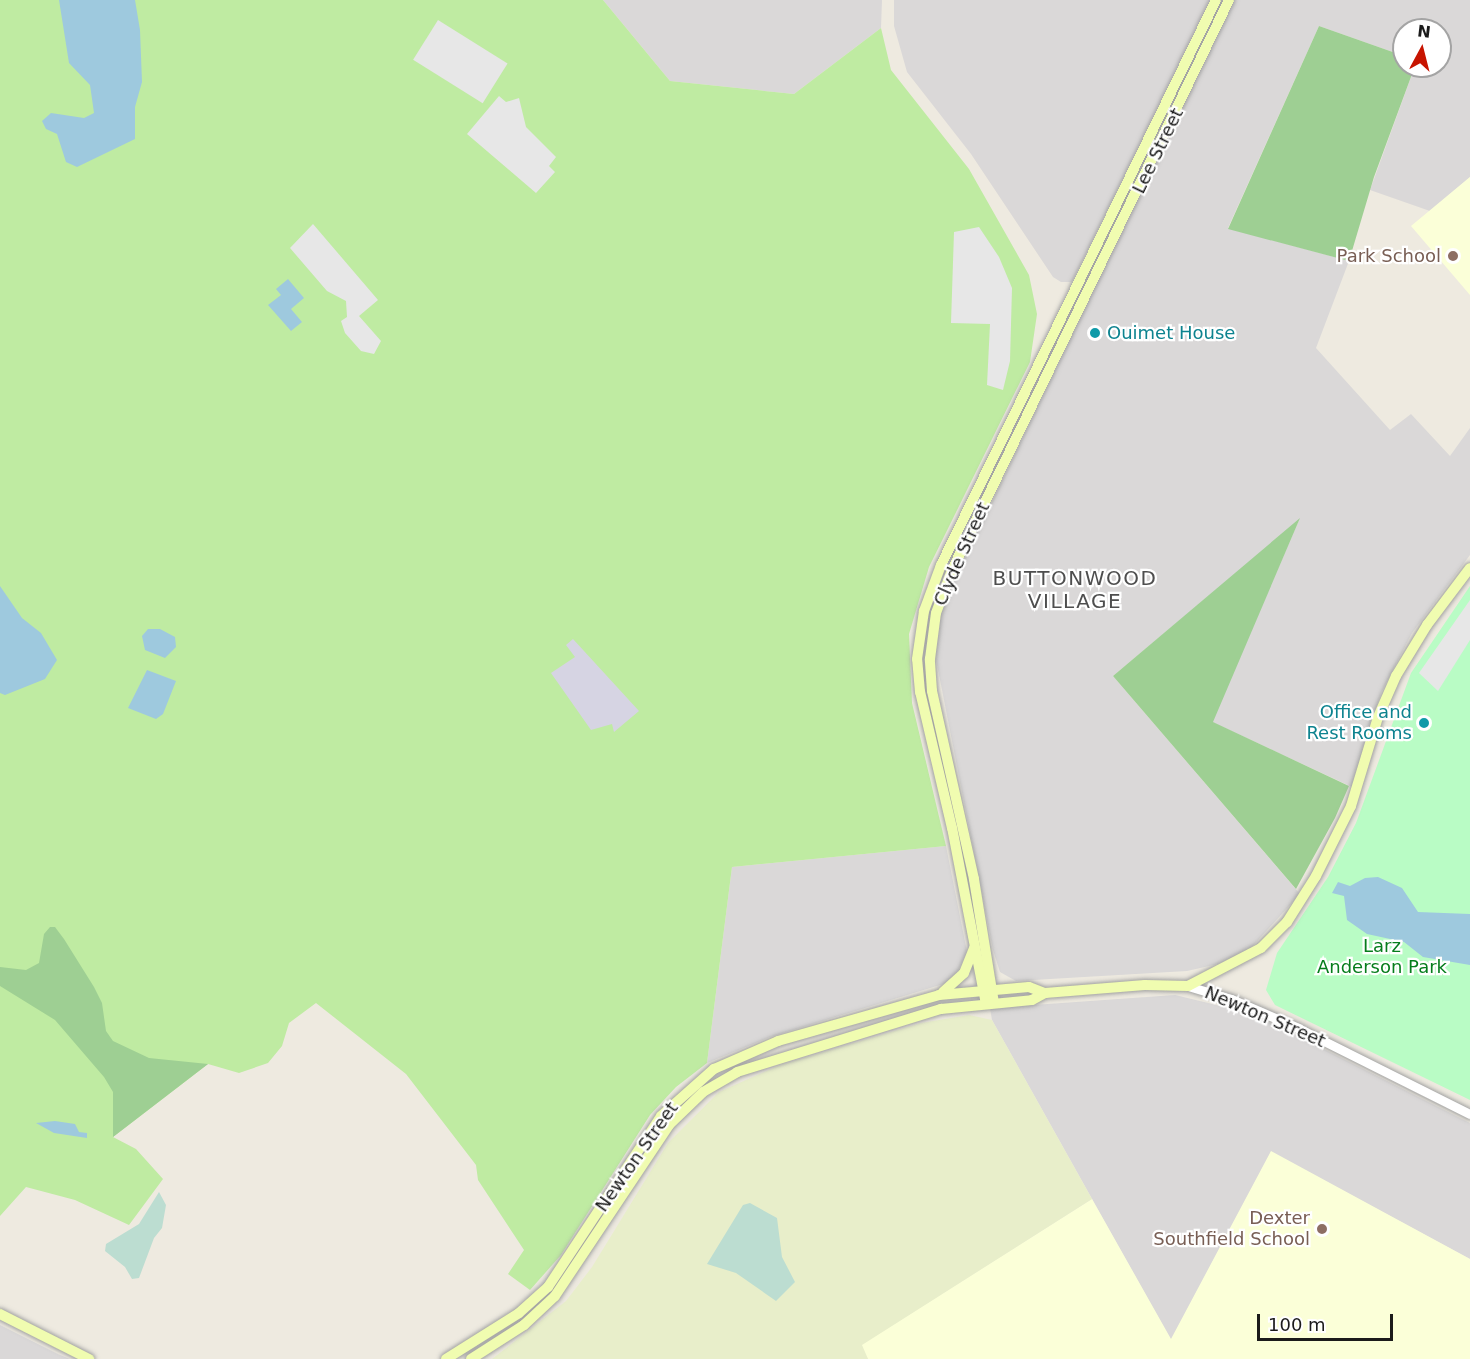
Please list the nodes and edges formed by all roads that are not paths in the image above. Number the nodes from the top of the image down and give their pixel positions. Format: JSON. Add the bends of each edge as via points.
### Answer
{"nodes":[{"id":1,"x":1216,"y":0,"type":"edge"},
{"id":2,"x":1229,"y":0,"type":"edge"},
{"id":3,"x":1080,"y":297,"type":"junction"},
{"id":4,"x":1470,"y":568,"type":"edge"},
{"id":5,"x":975,"y":945,"type":"junction"},
{"id":6,"x":1188,"y":986,"type":"junction"},
{"id":7,"x":988,"y":990,"type":"junction"},
{"id":8,"x":1045,"y":993,"type":"junction"},
{"id":9,"x":939,"y":995,"type":"junction"},
{"id":10,"x":990,"y":1003,"type":"junction"},
{"id":11,"x":1470,"y":1114,"type":"edge"},
{"id":12,"x":0,"y":1314,"type":"edge"},
{"id":13,"x":89,"y":1359,"type":"edge"},
{"id":14,"x":446,"y":1359,"type":"edge"},
{"id":15,"x":471,"y":1359,"type":"edge"}],
"edges":[{"from":1,"to":3,"type":"main road","name":"Lee Street"},
{"from":2,"to":3,"type":"main road","name":"Lee Street"},
{"from":3,"to":5,"type":"main road","name":"Clyde Street","via":[[941,565],[921,622],[920,692]]},
{"from":3,"to":7,"type":"main road","name":"Clyde Street","via":[[952,570],[933,625],[932,691],[963,826]]},
{"from":4,"to":6,"type":"main road","via":[[1423,630],[1396,676],[1378,717],[1351,806],[1294,911],[1261,948]]},
{"from":5,"to":7,"type":"main road","name":"Clyde Street"},
{"from":5,"to":9,"type":"main road","via":[[964,973]]},
{"from":6,"to":8,"type":"main road","name":"Newton Street"},
{"from":6,"to":11,"type":"street","name":"Newton Street","via":[[1298,1028]]},
{"from":7,"to":8,"type":"main road","name":"Newton Street","via":[[1029,987]]},
{"from":7,"to":9,"type":"main road","name":"Newton Street"},
{"from":7,"to":10,"type":"main road","name":"Clyde Street"},
{"from":8,"to":10,"type":"main road","name":"Newton Street","via":[[1032,1000]]},
{"from":9,"to":14,"type":"main road","name":"Newton Street","via":[[760,1047],[705,1075],[661,1116],[548,1287],[519,1313]]},
{"from":10,"to":15,"type":"main road","name":"Newton Street","via":[[925,1012],[782,1055],[737,1072],[703,1092],[669,1125],[566,1283],[532,1319]]},
{"from":12,"to":13,"type":"main road"}]}
